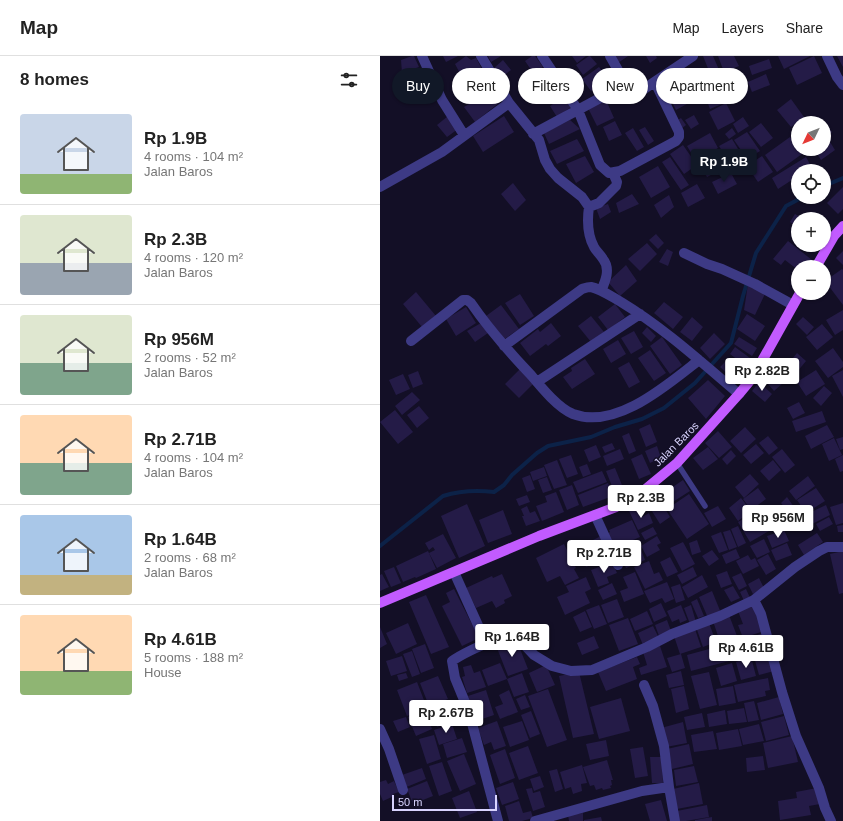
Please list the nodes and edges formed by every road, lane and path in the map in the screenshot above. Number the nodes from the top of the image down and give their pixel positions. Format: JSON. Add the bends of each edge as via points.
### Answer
{"nodes":[{"id":1,"x":422,"y":56,"type":"edge"},
{"id":2,"x":481,"y":56,"type":"edge"},
{"id":3,"x":542,"y":56,"type":"edge"},
{"id":4,"x":610,"y":56,"type":"edge"},
{"id":5,"x":693,"y":56,"type":"edge"},
{"id":6,"x":827,"y":56,"type":"edge"},
{"id":7,"x":488,"y":68,"type":"edge"},
{"id":8,"x":617,"y":68,"type":"edge"},
{"id":9,"x":655,"y":82,"type":"junction"},
{"id":10,"x":843,"y":85,"type":"edge"},
{"id":11,"x":648,"y":87,"type":"edge"},
{"id":12,"x":592,"y":102,"type":"edge"},
{"id":13,"x":508,"y":104,"type":"edge"},
{"id":14,"x":510,"y":104,"type":"edge"},
{"id":15,"x":578,"y":110,"type":"junction"},
{"id":16,"x":534,"y":134,"type":"junction"},
{"id":17,"x":464,"y":135,"type":"junction"},
{"id":18,"x":613,"y":173,"type":"junction"},
{"id":19,"x":380,"y":187,"type":"edge"},
{"id":20,"x":589,"y":207,"type":"junction"},
{"id":21,"x":843,"y":226,"type":"edge"},
{"id":22,"x":684,"y":253,"type":"dead end"},
{"id":23,"x":820,"y":260,"type":"edge"},
{"id":24,"x":601,"y":292,"type":"junction"},
{"id":25,"x":796,"y":300,"type":"edge"},
{"id":26,"x":793,"y":305,"type":"junction"},
{"id":27,"x":640,"y":314,"type":"junction"},
{"id":28,"x":411,"y":341,"type":"dead end"},
{"id":29,"x":504,"y":346,"type":"junction"},
{"id":30,"x":701,"y":361,"type":"junction"},
{"id":31,"x":537,"y":382,"type":"junction"},
{"id":32,"x":739,"y":394,"type":"junction"},
{"id":33,"x":677,"y":463,"type":"junction"},
{"id":34,"x":705,"y":506,"type":"dead end"},
{"id":35,"x":595,"y":515,"type":"junction"},
{"id":36,"x":843,"y":547,"type":"edge"},
{"id":37,"x":618,"y":565,"type":"dead end"},
{"id":38,"x":454,"y":572,"type":"junction"},
{"id":39,"x":754,"y":600,"type":"junction"},
{"id":40,"x":380,"y":603,"type":"edge"},
{"id":41,"x":486,"y":643,"type":"junction"},
{"id":42,"x":644,"y":685,"type":"dead end"},
{"id":43,"x":380,"y":729,"type":"edge"},
{"id":44,"x":669,"y":787,"type":"junction"},
{"id":45,"x":403,"y":790,"type":"dead end"},
{"id":46,"x":498,"y":821,"type":"edge"},
{"id":47,"x":535,"y":821,"type":"edge"},
{"id":48,"x":675,"y":821,"type":"edge"},
{"id":49,"x":831,"y":821,"type":"edge"}],
"edges":[{"from":1,"to":17,"type":"street","via":[[442,100]]},
{"from":2,"to":7,"type":"street"},
{"from":3,"to":15,"type":"street"},
{"from":4,"to":8,"type":"street"},
{"from":5,"to":9,"type":"street"},
{"from":6,"to":10,"type":"street"},
{"from":9,"to":11,"type":"street"},
{"from":9,"to":18,"type":"street","via":[[679,132],[678,139]]},
{"from":12,"to":15,"type":"street"},
{"from":13,"to":17,"type":"street"},
{"from":14,"to":16,"type":"street"},
{"from":15,"to":16,"type":"street"},
{"from":15,"to":18,"type":"street","via":[[600,165]]},
{"from":16,"to":20,"type":"street","via":[[541,144],[550,170],[582,197]]},
{"from":17,"to":19,"type":"street","via":[[442,152]]},
{"from":18,"to":20,"type":"street","via":[[616,186],[599,203]]},
{"from":20,"to":24,"type":"street","via":[[590,236],[606,267],[606,279]]},
{"from":21,"to":23,"type":"main road"},
{"from":22,"to":26,"type":"street","via":[[732,273]]},
{"from":24,"to":27,"type":"street"},
{"from":24,"to":29,"type":"street","via":[[589,287],[582,289]]},
{"from":25,"to":26,"type":"main road","name":"Jalan Baros"},
{"from":26,"to":32,"type":"main road","name":"Jalan Baros","via":[[753,376]]},
{"from":27,"to":30,"type":"street"},
{"from":27,"to":31,"type":"street"},
{"from":28,"to":29,"type":"street","via":[[463,300],[467,300]]},
{"from":29,"to":31,"type":"street"},
{"from":30,"to":31,"type":"street","via":[[634,405],[600,418],[572,413]]},
{"from":30,"to":32,"type":"street"},
{"from":32,"to":33,"type":"main road","name":"Jalan Baros"},
{"from":33,"to":34,"type":"lane"},
{"from":33,"to":35,"type":"main road","name":"Jalan Baros","via":[[642,492],[616,507]]},
{"from":35,"to":37,"type":"street"},
{"from":35,"to":38,"type":"main road","name":"Jalan Baros"},
{"from":36,"to":39,"type":"street","via":[[827,547],[819,551]]},
{"from":38,"to":40,"type":"main road","name":"Jalan Baros"},
{"from":38,"to":41,"type":"street"},
{"from":39,"to":41,"type":"street","via":[[592,670],[571,671],[547,664],[513,634]]},
{"from":39,"to":49,"type":"street","via":[[761,614],[796,736]]},
{"from":41,"to":46,"type":"street","via":[[459,656],[452,661],[452,667],[469,712]]},
{"from":42,"to":44,"type":"street","via":[[653,706],[664,746]]},
{"from":43,"to":45,"type":"street"},
{"from":44,"to":47,"type":"street","via":[[642,791]]},
{"from":44,"to":48,"type":"street"}]}
